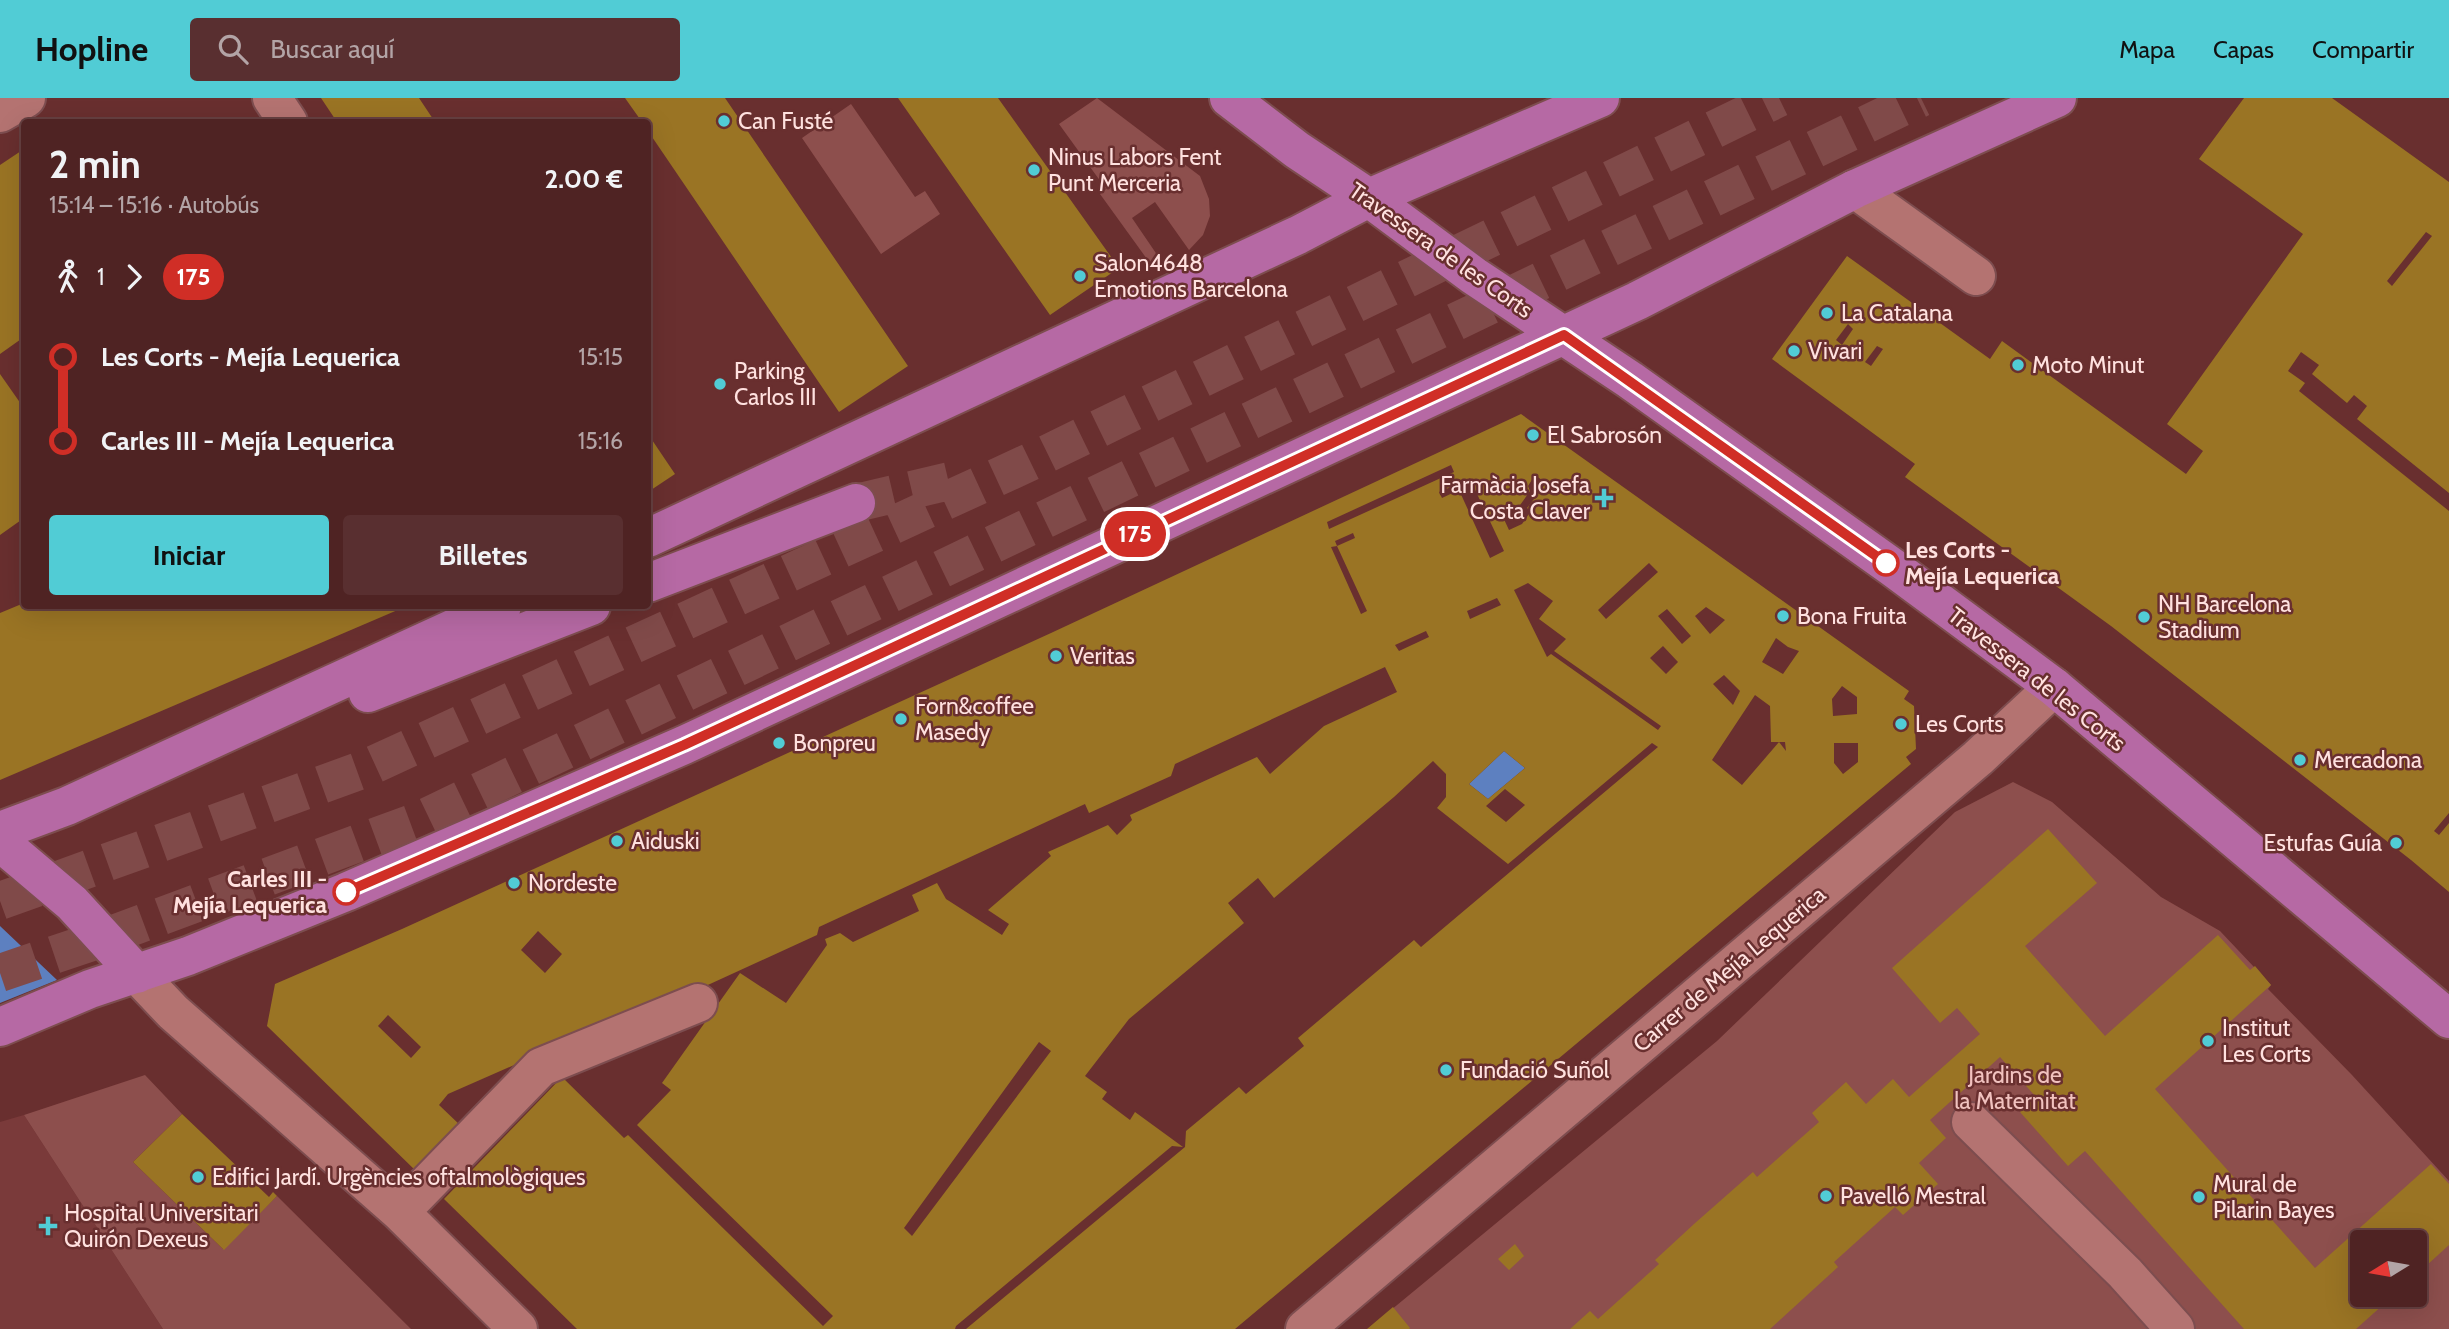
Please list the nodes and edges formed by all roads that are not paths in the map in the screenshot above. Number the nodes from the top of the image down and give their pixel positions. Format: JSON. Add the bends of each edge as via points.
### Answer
{"nodes":[{"id":1,"x":26,"y":98,"type":"edge"},
{"id":2,"x":272,"y":98,"type":"edge"},
{"id":3,"x":1229,"y":98,"type":"edge"},
{"id":4,"x":1600,"y":98,"type":"edge"},
{"id":5,"x":2057,"y":98,"type":"edge"},
{"id":6,"x":0,"y":113,"type":"edge"},
{"id":7,"x":286,"y":119,"type":"edge"},
{"id":8,"x":1855,"y":190,"type":"junction"},
{"id":9,"x":1369,"y":198,"type":"junction"},
{"id":10,"x":1976,"y":276,"type":"dead end"},
{"id":11,"x":1564,"y":335,"type":"junction"},
{"id":12,"x":856,"y":503,"type":"tunnel mouth"},
{"id":13,"x":651,"y":537,"type":"edge"},
{"id":14,"x":651,"y":582,"type":"edge"},
{"id":15,"x":495,"y":609,"type":"edge"},
{"id":16,"x":583,"y":609,"type":"edge"},
{"id":17,"x":2054,"y":687,"type":"junction"},
{"id":18,"x":198,"y":745,"type":"junction"},
{"id":19,"x":0,"y":831,"type":"edge"},
{"id":20,"x":0,"y":842,"type":"edge"},
{"id":21,"x":137,"y":974,"type":"junction"},
{"id":22,"x":698,"y":1003,"type":"dead end"},
{"id":23,"x":2449,"y":1018,"type":"edge"},
{"id":24,"x":0,"y":1027,"type":"edge"},
{"id":25,"x":1971,"y":1122,"type":"dead end"},
{"id":26,"x":400,"y":1212,"type":"junction"},
{"id":27,"x":518,"y":1329,"type":"edge"},
{"id":28,"x":1305,"y":1329,"type":"edge"},
{"id":29,"x":2175,"y":1329,"type":"edge"}],
"edges":[{"from":1,"to":6,"type":"street"},
{"from":2,"to":7,"type":"street"},
{"from":3,"to":9,"type":"main road","name":"Travessera de les Corts"},
{"from":4,"to":9,"type":"main road"},
{"from":5,"to":8,"type":"main road"},
{"from":8,"to":10,"type":"street"},
{"from":8,"to":11,"type":"main road"},
{"from":9,"to":11,"type":"main road","name":"Travessera de les Corts"},
{"from":9,"to":13,"type":"main road"},
{"from":11,"to":17,"type":"main road","name":"Travessera de les Corts"},
{"from":11,"to":21,"type":"main road","via":[[684,745],[346,892]]},
{"from":12,"to":14,"type":"main road"},
{"from":15,"to":18,"type":"main road"},
{"from":16,"to":18,"type":"main road","via":[[311,715]]},
{"from":17,"to":23,"type":"main road","name":"Travessera de les Corts"},
{"from":17,"to":28,"type":"street","name":"Carrer de Mejía Lequerica","via":[[1967,767]]},
{"from":18,"to":19,"type":"main road"},
{"from":20,"to":21,"type":"main road","via":[[72,903]]},
{"from":21,"to":24,"type":"main road"},
{"from":21,"to":26,"type":"street","via":[[173,1012]]},
{"from":22,"to":26,"type":"street","via":[[541,1066]]},
{"from":25,"to":29,"type":"street","via":[[2125,1273]]},
{"from":26,"to":27,"type":"street"}]}
